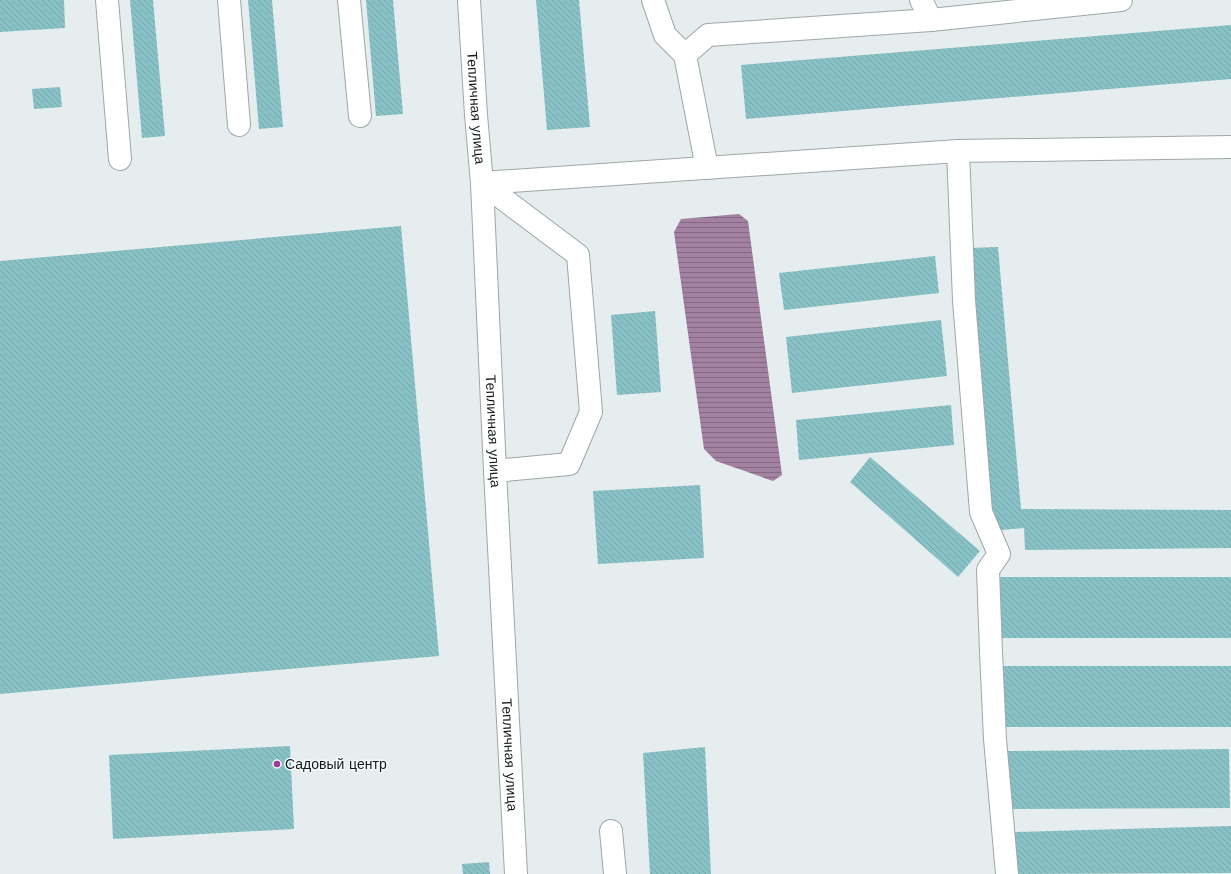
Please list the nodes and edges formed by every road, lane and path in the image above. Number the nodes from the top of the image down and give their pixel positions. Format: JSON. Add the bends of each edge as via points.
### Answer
{"nodes":[{"id":1,"x":107,"y":0,"type":"edge"},
{"id":2,"x":229,"y":0,"type":"edge"},
{"id":3,"x":349,"y":0,"type":"edge"},
{"id":4,"x":469,"y":0,"type":"edge"},
{"id":5,"x":653,"y":0,"type":"edge"},
{"id":6,"x":921,"y":0,"type":"edge"},
{"id":7,"x":1121,"y":0,"type":"edge"},
{"id":8,"x":931,"y":20,"type":"junction"},
{"id":9,"x":685,"y":55,"type":"junction"},
{"id":10,"x":360,"y":116,"type":"dead end"},
{"id":11,"x":239,"y":125,"type":"dead end"},
{"id":12,"x":1231,"y":147,"type":"edge"},
{"id":13,"x":958,"y":151,"type":"junction"},
{"id":14,"x":120,"y":159,"type":"dead end"},
{"id":15,"x":707,"y":168,"type":"junction"},
{"id":16,"x":482,"y":183,"type":"junction"},
{"id":17,"x":495,"y":471,"type":"junction"},
{"id":18,"x":611,"y":831,"type":"dead end"},
{"id":19,"x":515,"y":868,"type":"edge"},
{"id":20,"x":615,"y":874,"type":"edge"},
{"id":21,"x":1007,"y":874,"type":"edge"}],
"edges":[{"from":1,"to":14,"type":"street"},
{"from":2,"to":11,"type":"street"},
{"from":3,"to":10,"type":"street"},
{"from":4,"to":16,"type":"street","name":"Тепличная улица"},
{"from":5,"to":9,"type":"street","via":[[665,35]]},
{"from":6,"to":8,"type":"street"},
{"from":7,"to":8,"type":"street"},
{"from":8,"to":9,"type":"street","via":[[708,35]]},
{"from":9,"to":15,"type":"street"},
{"from":12,"to":13,"type":"street"},
{"from":13,"to":15,"type":"street"},
{"from":13,"to":21,"type":"street","via":[[964,300],[981,512],[1000,554],[988,570],[995,731]]},
{"from":15,"to":16,"type":"street"},
{"from":16,"to":17,"type":"street","name":"Тепличная улица"},
{"from":16,"to":17,"type":"street","via":[[578,254],[591,412],[569,464]]},
{"from":17,"to":19,"type":"street","name":"Тепличная улица"},
{"from":18,"to":20,"type":"street"}]}
